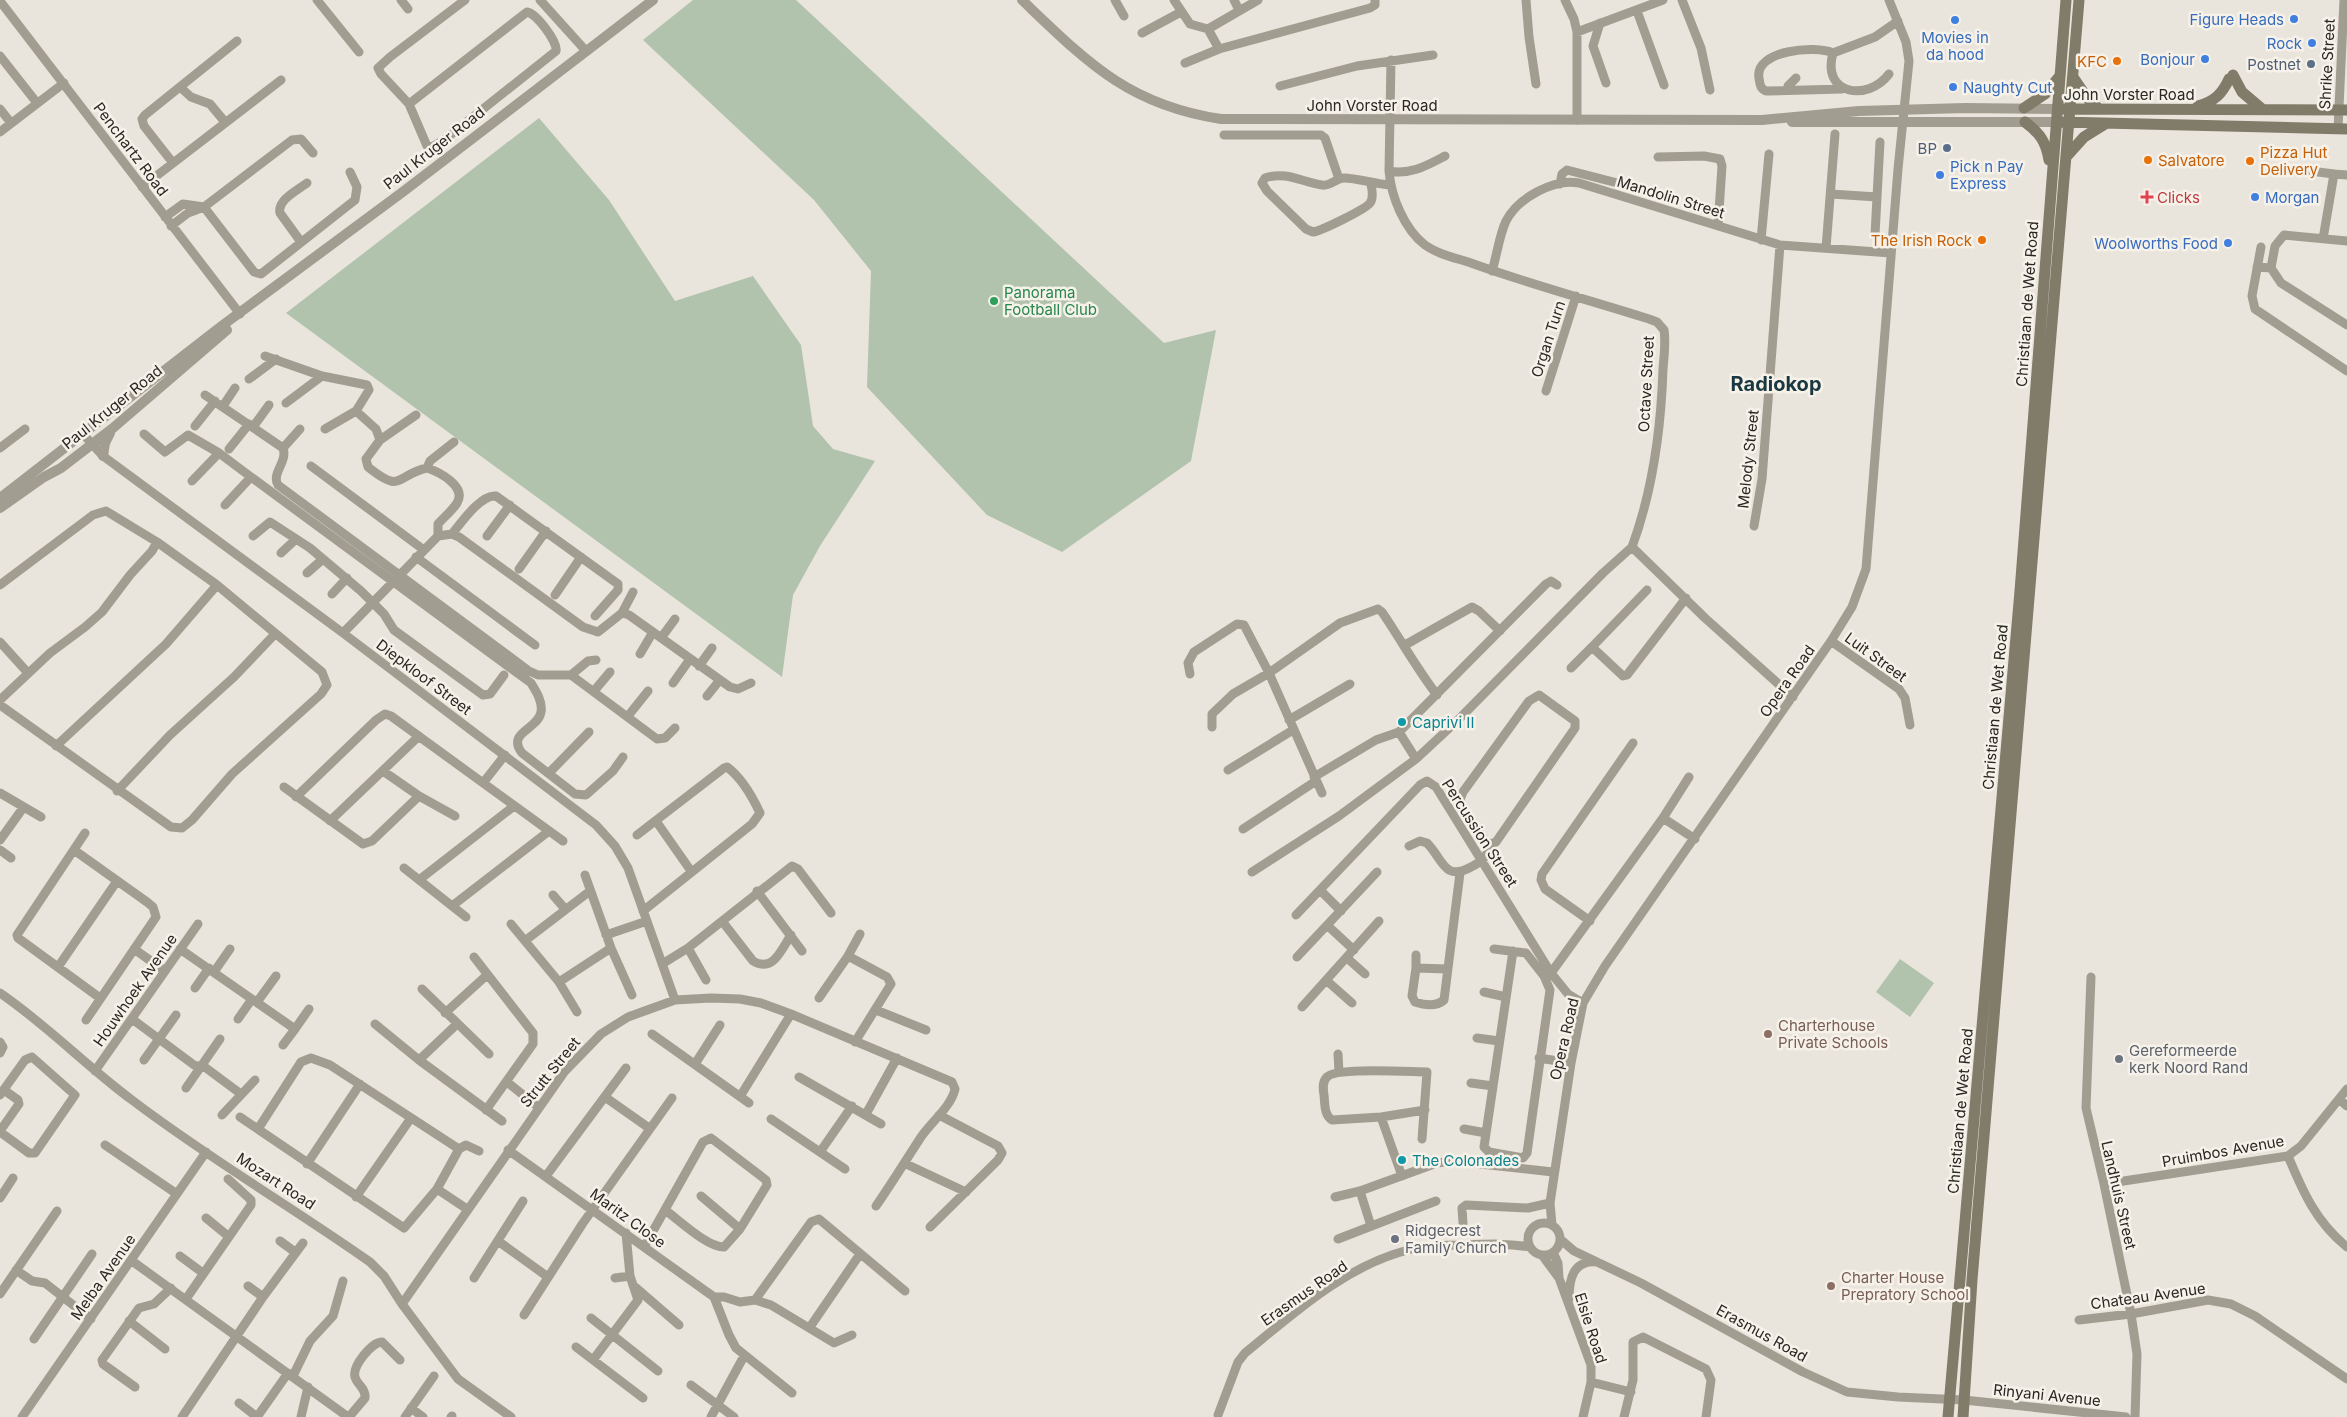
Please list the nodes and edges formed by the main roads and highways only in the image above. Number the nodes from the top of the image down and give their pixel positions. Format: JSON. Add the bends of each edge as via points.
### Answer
{"nodes":[{"id":1,"x":2066,"y":0,"type":"edge"},
{"id":2,"x":2079,"y":0,"type":"edge"},
{"id":3,"x":2060,"y":77,"type":"junction"},
{"id":4,"x":2073,"y":77,"type":"junction"},
{"id":5,"x":2024,"y":108,"type":"road end"},
{"id":6,"x":2057,"y":109,"type":"junction"},
{"id":7,"x":2070,"y":109,"type":"junction"},
{"id":8,"x":2099,"y":109,"type":"junction"},
{"id":9,"x":2187,"y":109,"type":"junction"},
{"id":10,"x":2263,"y":109,"type":"junction"},
{"id":11,"x":2342,"y":110,"type":"edge"},
{"id":12,"x":2025,"y":122,"type":"road end"},
{"id":13,"x":2056,"y":122,"type":"junction"},
{"id":14,"x":2069,"y":123,"type":"junction"},
{"id":15,"x":2105,"y":124,"type":"junction"},
{"id":16,"x":2342,"y":129,"type":"edge"},
{"id":17,"x":2066,"y":157,"type":"junction"},
{"id":18,"x":2052,"y":174,"type":"junction"},
{"id":19,"x":1948,"y":1417,"type":"edge"},
{"id":20,"x":1963,"y":1417,"type":"edge"}],
"edges":[{"from":1,"to":3,"type":"main road","name":"Christiaan de Wet Road"},
{"from":2,"to":4,"type":"main road","name":"Christiaan de Wet Road"},
{"from":3,"to":5,"type":"main road","via":[[2045,94]]},
{"from":3,"to":6,"type":"main road","name":"Christiaan de Wet Road"},
{"from":4,"to":7,"type":"main road","name":"Christiaan de Wet Road"},
{"from":4,"to":8,"type":"main road"},
{"from":6,"to":7,"type":"main road","name":"John Vorster Road"},
{"from":6,"to":13,"type":"main road","name":"Christiaan de Wet Road"},
{"from":7,"to":8,"type":"main road","name":"John Vorster Road"},
{"from":7,"to":14,"type":"main road","name":"Christiaan de Wet Road"},
{"from":8,"to":9,"type":"main road","name":"John Vorster Road"},
{"from":9,"to":10,"type":"main road","name":"John Vorster Road"},
{"from":9,"to":10,"type":"main road","via":[[2217,98],[2231,77],[2242,92]]},
{"from":10,"to":11,"type":"main road","name":"John Vorster Road"},
{"from":12,"to":18,"type":"main road","via":[[2038,132],[2044,142]]},
{"from":13,"to":14,"type":"main road","name":"John Vorster Road"},
{"from":13,"to":18,"type":"main road","name":"Christiaan de Wet Road"},
{"from":14,"to":15,"type":"main road","name":"John Vorster Road"},
{"from":14,"to":17,"type":"main road","name":"Christiaan de Wet Road"},
{"from":15,"to":16,"type":"main road","name":"John Vorster Road"},
{"from":15,"to":17,"type":"main road","via":[[2084,137]]},
{"from":17,"to":20,"type":"main road","name":"Christiaan de Wet Road"},
{"from":18,"to":19,"type":"main road","name":"Christiaan de Wet Road"}]}
